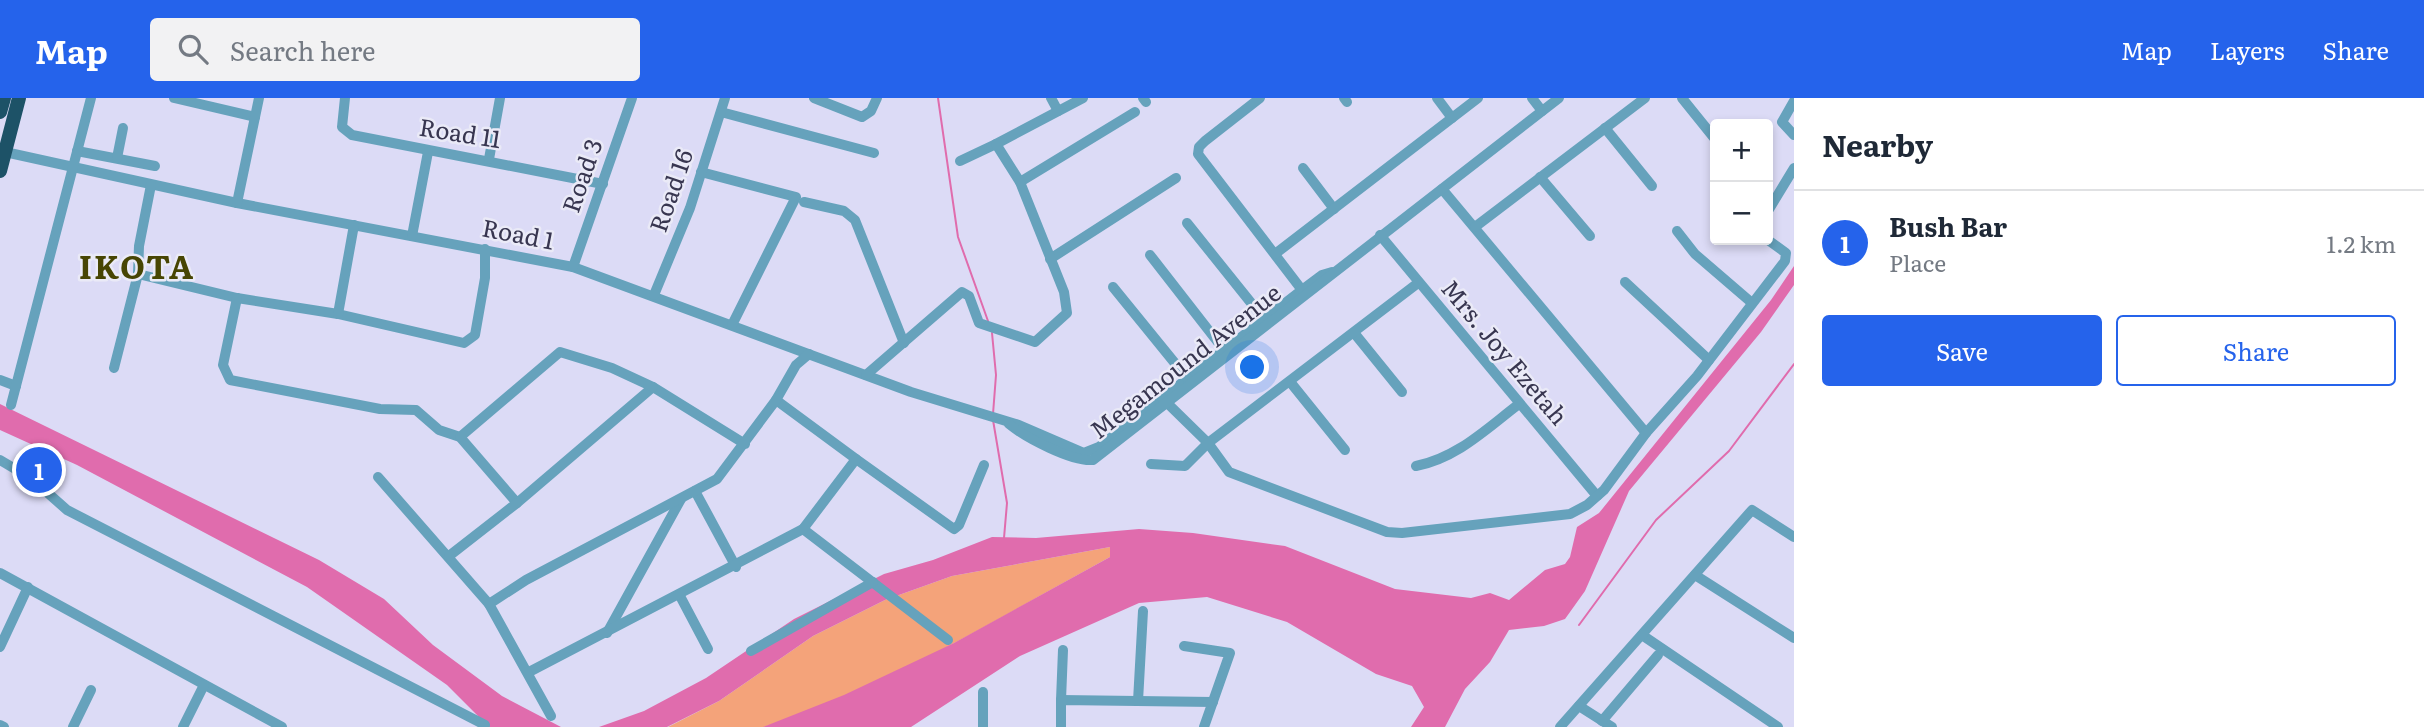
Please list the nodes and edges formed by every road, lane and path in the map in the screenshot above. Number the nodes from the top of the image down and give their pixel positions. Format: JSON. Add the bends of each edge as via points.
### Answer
{"nodes":[{"id":1,"x":19,"y":98,"type":"edge"},
{"id":2,"x":91,"y":98,"type":"edge"},
{"id":3,"x":259,"y":98,"type":"edge"},
{"id":4,"x":345,"y":98,"type":"edge"},
{"id":5,"x":500,"y":98,"type":"edge"},
{"id":6,"x":632,"y":98,"type":"edge"},
{"id":7,"x":725,"y":98,"type":"edge"},
{"id":8,"x":814,"y":98,"type":"edge"},
{"id":9,"x":877,"y":98,"type":"edge"},
{"id":10,"x":1051,"y":98,"type":"edge"},
{"id":11,"x":1083,"y":98,"type":"edge"},
{"id":12,"x":1260,"y":98,"type":"edge"},
{"id":13,"x":1437,"y":98,"type":"edge"},
{"id":14,"x":1478,"y":98,"type":"edge"},
{"id":15,"x":1532,"y":98,"type":"edge"},
{"id":16,"x":1559,"y":98,"type":"edge"},
{"id":17,"x":1645,"y":98,"type":"edge"},
{"id":18,"x":1682,"y":98,"type":"edge"},
{"id":19,"x":171,"y":99,"type":"edge"},
{"id":20,"x":1794,"y":101,"type":"edge"},
{"id":21,"x":839,"y":103,"type":"edge"},
{"id":22,"x":1058,"y":111,"type":"junction"},
{"id":23,"x":1542,"y":111,"type":"junction"},
{"id":24,"x":721,"y":112,"type":"junction"},
{"id":25,"x":1135,"y":112,"type":"dead end"},
{"id":26,"x":255,"y":117,"type":"junction"},
{"id":27,"x":1452,"y":118,"type":"junction"},
{"id":28,"x":123,"y":128,"type":"dead end"},
{"id":29,"x":1605,"y":128,"type":"junction"},
{"id":30,"x":1710,"y":133,"type":"edge"},
{"id":31,"x":1794,"y":135,"type":"edge"},
{"id":32,"x":996,"y":144,"type":"junction"},
{"id":33,"x":77,"y":151,"type":"junction"},
{"id":34,"x":5,"y":152,"type":"junction"},
{"id":35,"x":428,"y":152,"type":"junction"},
{"id":36,"x":874,"y":153,"type":"dead end"},
{"id":37,"x":117,"y":158,"type":"junction"},
{"id":38,"x":489,"y":159,"type":"junction"},
{"id":39,"x":960,"y":161,"type":"dead end"},
{"id":40,"x":155,"y":166,"type":"dead end"},
{"id":41,"x":72,"y":167,"type":"junction"},
{"id":42,"x":1303,"y":168,"type":"dead end"},
{"id":43,"x":1794,"y":169,"type":"edge"},
{"id":44,"x":0,"y":171,"type":"edge"},
{"id":45,"x":701,"y":172,"type":"junction"},
{"id":46,"x":1540,"y":177,"type":"junction"},
{"id":47,"x":1176,"y":178,"type":"dead end"},
{"id":48,"x":1020,"y":182,"type":"junction"},
{"id":49,"x":603,"y":184,"type":"junction"},
{"id":50,"x":151,"y":185,"type":"junction"},
{"id":51,"x":1652,"y":186,"type":"dead end"},
{"id":52,"x":1442,"y":188,"type":"junction"},
{"id":53,"x":237,"y":202,"type":"junction"},
{"id":54,"x":804,"y":202,"type":"dead end"},
{"id":55,"x":1773,"y":203,"type":"edge"},
{"id":56,"x":1334,"y":209,"type":"junction"},
{"id":57,"x":1187,"y":223,"type":"dead end"},
{"id":58,"x":354,"y":225,"type":"junction"},
{"id":59,"x":1475,"y":227,"type":"junction"},
{"id":60,"x":1677,"y":232,"type":"dead end"},
{"id":61,"x":412,"y":236,"type":"junction"},
{"id":62,"x":1380,"y":236,"type":"junction"},
{"id":63,"x":1590,"y":236,"type":"dead end"},
{"id":64,"x":1773,"y":244,"type":"edge"},
{"id":65,"x":485,"y":249,"type":"junction"},
{"id":66,"x":1275,"y":254,"type":"junction"},
{"id":67,"x":1150,"y":256,"type":"dead end"},
{"id":68,"x":1050,"y":259,"type":"junction"},
{"id":69,"x":573,"y":267,"type":"junction"},
{"id":70,"x":138,"y":274,"type":"junction"},
{"id":71,"x":1625,"y":282,"type":"dead end"},
{"id":72,"x":1418,"y":283,"type":"junction"},
{"id":73,"x":1113,"y":287,"type":"dead end"},
{"id":74,"x":1304,"y":293,"type":"junction"},
{"id":75,"x":654,"y":295,"type":"junction"},
{"id":76,"x":237,"y":298,"type":"junction"},
{"id":77,"x":1752,"y":303,"type":"junction"},
{"id":78,"x":338,"y":314,"type":"junction"},
{"id":79,"x":1264,"y":319,"type":"junction"},
{"id":80,"x":732,"y":325,"type":"junction"},
{"id":81,"x":1354,"y":334,"type":"junction"},
{"id":82,"x":904,"y":343,"type":"junction"},
{"id":83,"x":791,"y":347,"type":"junction"},
{"id":84,"x":1224,"y":350,"type":"junction"},
{"id":85,"x":809,"y":354,"type":"junction"},
{"id":86,"x":1709,"y":360,"type":"junction"},
{"id":87,"x":796,"y":365,"type":"junction"},
{"id":88,"x":114,"y":368,"type":"dead end"},
{"id":89,"x":866,"y":375,"type":"junction"},
{"id":90,"x":1187,"y":378,"type":"junction"},
{"id":91,"x":0,"y":380,"type":"edge"},
{"id":92,"x":1291,"y":383,"type":"junction"},
{"id":93,"x":16,"y":386,"type":"junction"},
{"id":94,"x":653,"y":387,"type":"junction"},
{"id":95,"x":1402,"y":392,"type":"dead end"},
{"id":96,"x":776,"y":400,"type":"junction"},
{"id":97,"x":1165,"y":400,"type":"junction"},
{"id":98,"x":1519,"y":404,"type":"junction"},
{"id":99,"x":11,"y":405,"type":"dead end"},
{"id":100,"x":1019,"y":429,"type":"joint"},
{"id":101,"x":1646,"y":433,"type":"junction"},
{"id":102,"x":460,"y":437,"type":"junction"},
{"id":103,"x":745,"y":443,"type":"junction"},
{"id":104,"x":1208,"y":443,"type":"junction"},
{"id":105,"x":1345,"y":450,"type":"dead end"},
{"id":106,"x":856,"y":459,"type":"junction"},
{"id":107,"x":0,"y":460,"type":"edge"},
{"id":108,"x":1151,"y":464,"type":"dead end"},
{"id":109,"x":984,"y":465,"type":"dead end"},
{"id":110,"x":1416,"y":466,"type":"dead end"},
{"id":111,"x":378,"y":477,"type":"dead end"},
{"id":112,"x":695,"y":491,"type":"junction"},
{"id":113,"x":1597,"y":496,"type":"junction"},
{"id":114,"x":682,"y":498,"type":"junction"},
{"id":115,"x":517,"y":503,"type":"junction"},
{"id":116,"x":803,"y":530,"type":"junction"},
{"id":117,"x":1794,"y":537,"type":"edge"},
{"id":118,"x":449,"y":556,"type":"junction"},
{"id":119,"x":736,"y":567,"type":"junction"},
{"id":120,"x":0,"y":573,"type":"edge"},
{"id":121,"x":1695,"y":575,"type":"junction"},
{"id":122,"x":873,"y":582,"type":"junction"},
{"id":123,"x":28,"y":587,"type":"junction"},
{"id":124,"x":680,"y":596,"type":"junction"},
{"id":125,"x":489,"y":604,"type":"junction"},
{"id":126,"x":1143,"y":611,"type":"dead end"},
{"id":127,"x":607,"y":633,"type":"junction"},
{"id":128,"x":1643,"y":635,"type":"junction"},
{"id":129,"x":1794,"y":638,"type":"edge"},
{"id":130,"x":948,"y":640,"type":"dead end"},
{"id":131,"x":1184,"y":646,"type":"dead end"},
{"id":132,"x":0,"y":647,"type":"edge"},
{"id":133,"x":708,"y":649,"type":"dead end"},
{"id":134,"x":1063,"y":650,"type":"dead end"},
{"id":135,"x":751,"y":651,"type":"dead end"},
{"id":136,"x":1658,"y":655,"type":"dead end"},
{"id":137,"x":529,"y":672,"type":"junction"},
{"id":138,"x":204,"y":685,"type":"junction"},
{"id":139,"x":91,"y":690,"type":"dead end"},
{"id":140,"x":983,"y":692,"type":"dead end"},
{"id":141,"x":1061,"y":700,"type":"junction"},
{"id":142,"x":1138,"y":701,"type":"junction"},
{"id":143,"x":1213,"y":702,"type":"junction"},
{"id":144,"x":1579,"y":706,"type":"junction"},
{"id":145,"x":551,"y":716,"type":"dead end"},
{"id":146,"x":1602,"y":721,"type":"junction"},
{"id":147,"x":485,"y":725,"type":"dead end"},
{"id":148,"x":73,"y":727,"type":"edge"},
{"id":149,"x":183,"y":727,"type":"edge"},
{"id":150,"x":282,"y":727,"type":"edge"},
{"id":151,"x":983,"y":727,"type":"edge"},
{"id":152,"x":1061,"y":727,"type":"edge"},
{"id":153,"x":1204,"y":727,"type":"edge"},
{"id":154,"x":1560,"y":727,"type":"edge"},
{"id":155,"x":1612,"y":727,"type":"edge"},
{"id":156,"x":1778,"y":727,"type":"edge"}],
"edges":[{"from":1,"to":34,"type":"highway"},
{"from":2,"to":33,"type":"street"},
{"from":3,"to":26,"type":"street"},
{"from":4,"to":35,"type":"street","name":"Road 11","via":[[342,127],[346,132]]},
{"from":5,"to":38,"type":"street"},
{"from":6,"to":49,"type":"street","name":"Road 3"},
{"from":7,"to":24,"type":"street","name":"Road 16"},
{"from":8,"to":21,"type":"street"},
{"from":9,"to":21,"type":"street","via":[[867,116]]},
{"from":10,"to":22,"type":"street"},
{"from":11,"to":22,"type":"street"},
{"from":12,"to":66,"type":"street","via":[[1205,141],[1198,154]]},
{"from":13,"to":27,"type":"street"},
{"from":14,"to":27,"type":"street"},
{"from":15,"to":23,"type":"street"},
{"from":16,"to":23,"type":"street","name":"Megamound Avenue"},
{"from":17,"to":29,"type":"street"},
{"from":18,"to":30,"type":"street"},
{"from":19,"to":26,"type":"street"},
{"from":20,"to":31,"type":"street","via":[[1782,122]]},
{"from":22,"to":32,"type":"street"},
{"from":23,"to":52,"type":"street","name":"Megamound Avenue"},
{"from":24,"to":36,"type":"street"},
{"from":24,"to":45,"type":"street","name":"Road 16"},
{"from":25,"to":48,"type":"street"},
{"from":26,"to":53,"type":"street"},
{"from":27,"to":56,"type":"street"},
{"from":28,"to":37,"type":"street"},
{"from":29,"to":46,"type":"street"},
{"from":29,"to":51,"type":"street"},
{"from":32,"to":39,"type":"street"},
{"from":32,"to":48,"type":"street"},
{"from":33,"to":37,"type":"street"},
{"from":33,"to":41,"type":"street"},
{"from":34,"to":41,"type":"street","name":"Road 1"},
{"from":34,"to":44,"type":"highway"},
{"from":35,"to":38,"type":"street","name":"Road 11"},
{"from":35,"to":61,"type":"street"},
{"from":37,"to":40,"type":"street"},
{"from":38,"to":49,"type":"street","name":"Road 11"},
{"from":41,"to":50,"type":"street","name":"Road 1"},
{"from":41,"to":93,"type":"street"},
{"from":42,"to":56,"type":"street"},
{"from":43,"to":55,"type":"street"},
{"from":45,"to":75,"type":"street","name":"Road 16"},
{"from":45,"to":80,"type":"street","via":[[796,197]]},
{"from":46,"to":59,"type":"street"},
{"from":46,"to":63,"type":"street"},
{"from":47,"to":68,"type":"street"},
{"from":48,"to":68,"type":"street"},
{"from":49,"to":69,"type":"street","name":"Road 3"},
{"from":50,"to":53,"type":"street","name":"Road 1"},
{"from":50,"to":70,"type":"street"},
{"from":52,"to":59,"type":"street"},
{"from":52,"to":62,"type":"street","name":"Megamound Avenue"},
{"from":53,"to":58,"type":"street","name":"Road 1"},
{"from":54,"to":82,"type":"street","via":[[844,211],[855,220]]},
{"from":56,"to":66,"type":"street"},
{"from":57,"to":79,"type":"street"},
{"from":58,"to":61,"type":"street","name":"Road 1"},
{"from":58,"to":78,"type":"street"},
{"from":59,"to":101,"type":"street"},
{"from":60,"to":77,"type":"street","via":[[1695,254]]},
{"from":61,"to":65,"type":"street","name":"Road 1"},
{"from":62,"to":72,"type":"street","name":"Mrs. Joy Ezetah"},
{"from":62,"to":74,"type":"street","name":"Megamound Avenue","via":[[1322,275]]},
{"from":64,"to":77,"type":"street","via":[[1787,258]]},
{"from":65,"to":69,"type":"street","name":"Road 1"},
{"from":65,"to":78,"type":"street","via":[[485,278],[471,341]]},
{"from":66,"to":74,"type":"street"},
{"from":67,"to":84,"type":"street"},
{"from":68,"to":82,"type":"street","via":[[1067,300],[1064,316],[1035,342],[981,323],[962,292]]},
{"from":69,"to":75,"type":"street","name":"Road 1"},
{"from":70,"to":76,"type":"street"},
{"from":70,"to":88,"type":"street"},
{"from":71,"to":86,"type":"street"},
{"from":72,"to":81,"type":"street"},
{"from":72,"to":98,"type":"street","name":"Mrs. Joy Ezetah"},
{"from":73,"to":90,"type":"street"},
{"from":74,"to":79,"type":"street","name":"Megamound Avenue"},
{"from":74,"to":97,"type":"street","name":"Megamound Avenue"},
{"from":75,"to":80,"type":"street","name":"Road 1"},
{"from":76,"to":78,"type":"street"},
{"from":76,"to":102,"type":"street","via":[[223,365],[230,380],[380,409],[416,410],[439,430]]},
{"from":77,"to":86,"type":"street"},
{"from":79,"to":84,"type":"street","name":"Megamound Avenue"},
{"from":80,"to":83,"type":"street","name":"Road 1"},
{"from":81,"to":92,"type":"street"},
{"from":81,"to":95,"type":"street"},
{"from":82,"to":89,"type":"street"},
{"from":83,"to":85,"type":"street","name":"Road 1"},
{"from":83,"to":87,"type":"street"},
{"from":84,"to":90,"type":"street","name":"Megamound Avenue"},
{"from":85,"to":87,"type":"street"},
{"from":85,"to":89,"type":"street","name":"Road 1"},
{"from":86,"to":101,"type":"street"},
{"from":87,"to":96,"type":"street"},
{"from":89,"to":100,"type":"street","name":"Road 1"},
{"from":90,"to":97,"type":"street","name":"Megamound Avenue"},
{"from":91,"to":93,"type":"street"},
{"from":92,"to":104,"type":"street"},
{"from":92,"to":105,"type":"street"},
{"from":93,"to":99,"type":"street"},
{"from":94,"to":102,"type":"street","via":[[560,352]]},
{"from":94,"to":103,"type":"street"},
{"from":94,"to":115,"type":"street"},
{"from":96,"to":103,"type":"street"},
{"from":96,"to":106,"type":"street"},
{"from":97,"to":100,"type":"street","name":"Megamound Avenue","via":[[1091,452],[1069,449]]},
{"from":97,"to":104,"type":"street"},
{"from":98,"to":110,"type":"street","via":[[1454,454]]},
{"from":98,"to":113,"type":"street","name":"Mrs. Joy Ezetah"},
{"from":101,"to":113,"type":"street"},
{"from":102,"to":115,"type":"street"},
{"from":103,"to":112,"type":"street","via":[[719,477]]},
{"from":104,"to":108,"type":"street","via":[[1185,466]]},
{"from":104,"to":113,"type":"street","via":[[1229,472],[1387,532],[1570,514]]},
{"from":106,"to":109,"type":"street","via":[[954,529]]},
{"from":106,"to":116,"type":"street"},
{"from":107,"to":147,"type":"street","via":[[32,478],[67,510]]},
{"from":111,"to":118,"type":"street"},
{"from":112,"to":114,"type":"street"},
{"from":112,"to":119,"type":"street"},
{"from":114,"to":125,"type":"street"},
{"from":114,"to":127,"type":"street"},
{"from":115,"to":118,"type":"street"},
{"from":116,"to":119,"type":"street"},
{"from":116,"to":122,"type":"street"},
{"from":117,"to":121,"type":"street","via":[[1752,510]]},
{"from":118,"to":125,"type":"street"},
{"from":119,"to":124,"type":"street"},
{"from":120,"to":123,"type":"street"},
{"from":121,"to":128,"type":"street"},
{"from":121,"to":129,"type":"street"},
{"from":122,"to":130,"type":"street"},
{"from":122,"to":135,"type":"street"},
{"from":123,"to":132,"type":"street"},
{"from":123,"to":138,"type":"street"},
{"from":124,"to":127,"type":"street"},
{"from":124,"to":133,"type":"street"},
{"from":125,"to":137,"type":"street"},
{"from":126,"to":142,"type":"street"},
{"from":127,"to":137,"type":"street"},
{"from":128,"to":144,"type":"street"},
{"from":128,"to":156,"type":"street"},
{"from":131,"to":143,"type":"street","via":[[1230,653]]},
{"from":134,"to":141,"type":"street"},
{"from":136,"to":146,"type":"street"},
{"from":137,"to":145,"type":"street"},
{"from":138,"to":149,"type":"street"},
{"from":138,"to":150,"type":"street"},
{"from":139,"to":148,"type":"street"},
{"from":140,"to":151,"type":"street"},
{"from":141,"to":142,"type":"street"},
{"from":141,"to":152,"type":"street"},
{"from":142,"to":143,"type":"street"},
{"from":143,"to":153,"type":"street"},
{"from":144,"to":146,"type":"street"},
{"from":144,"to":154,"type":"street"},
{"from":146,"to":155,"type":"street"}]}
